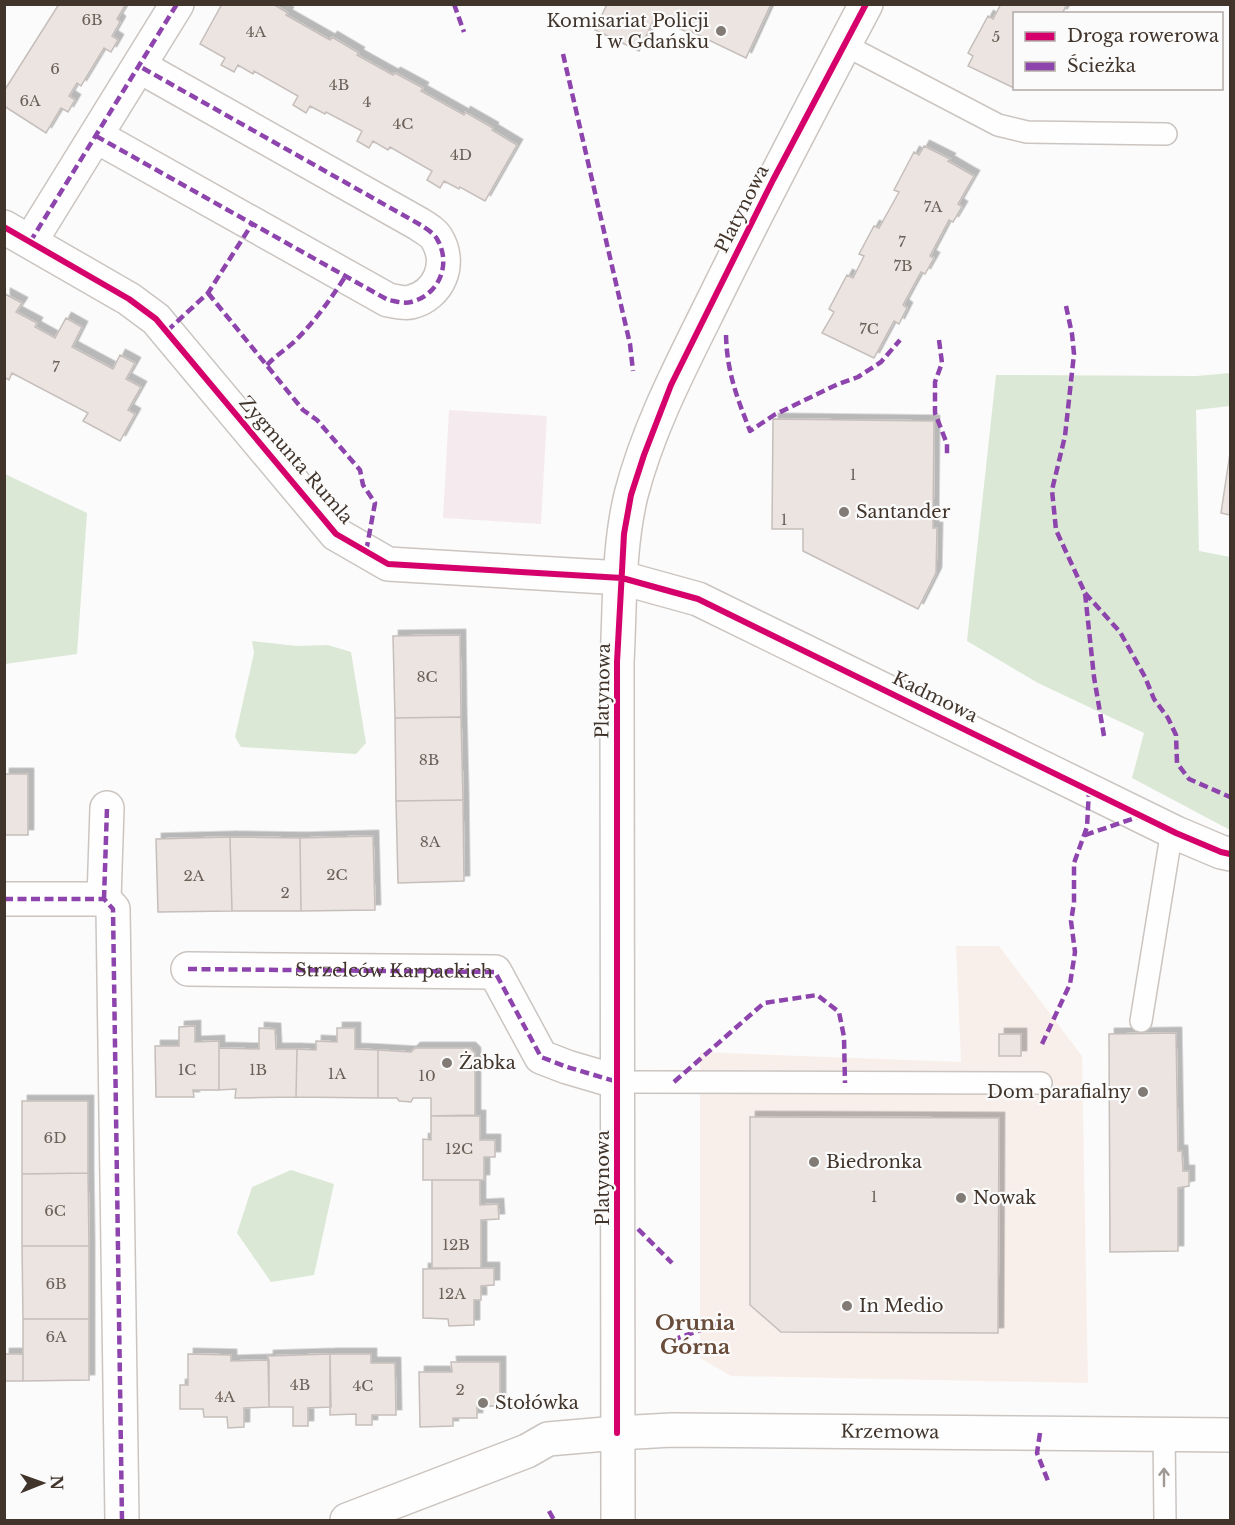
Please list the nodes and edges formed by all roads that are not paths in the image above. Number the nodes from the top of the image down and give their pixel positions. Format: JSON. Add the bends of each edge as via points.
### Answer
{"nodes":[{"id":1,"x":177,"y":4,"type":"edge"},
{"id":2,"x":866,"y":4,"type":"edge"},
{"id":3,"x":845,"y":45,"type":"junction"},
{"id":4,"x":139,"y":66,"type":"junction"},
{"id":5,"x":1166,"y":134,"type":"dead end"},
{"id":6,"x":96,"y":136,"type":"junction"},
{"id":7,"x":17,"y":234,"type":"edge"},
{"id":8,"x":622,"y":578,"type":"junction"},
{"id":9,"x":107,"y":808,"type":"dead end"},
{"id":10,"x":1172,"y":830,"type":"junction"},
{"id":11,"x":1230,"y":854,"type":"edge"},
{"id":12,"x":4,"y":899,"type":"edge"},
{"id":13,"x":104,"y":899,"type":"junction"},
{"id":14,"x":188,"y":969,"type":"dead end"},
{"id":15,"x":1141,"y":1021,"type":"dead end"},
{"id":16,"x":618,"y":1082,"type":"junction"},
{"id":17,"x":1041,"y":1083,"type":"dead end"},
{"id":18,"x":617,"y":1433,"type":"junction"},
{"id":19,"x":1164,"y":1433,"type":"junction"},
{"id":20,"x":1230,"y":1435,"type":"edge"},
{"id":21,"x":122,"y":1521,"type":"edge"},
{"id":22,"x":346,"y":1521,"type":"edge"},
{"id":23,"x":618,"y":1521,"type":"edge"},
{"id":24,"x":1165,"y":1521,"type":"edge"}],
"edges":[{"from":1,"to":4,"type":"street"},
{"from":2,"to":3,"type":"street","name":"Platynowa"},
{"from":3,"to":5,"type":"lane","via":[[998,125],[1027,132]]},
{"from":3,"to":8,"type":"street","name":"Platynowa","via":[[671,386],[631,495]]},
{"from":4,"to":6,"type":"street"},
{"from":4,"to":6,"type":"street","via":[[419,224],[436,237],[444,256],[442,278],[428,295],[409,303],[388,300]]},
{"from":6,"to":7,"type":"street"},
{"from":7,"to":8,"type":"street","name":"Zygmunta Rumla","via":[[156,319],[336,534],[366,552],[388,564]]},
{"from":8,"to":10,"type":"street","name":"Kadmowa","via":[[698,599]]},
{"from":8,"to":16,"type":"street","name":"Platynowa","via":[[617,662]]},
{"from":9,"to":13,"type":"street"},
{"from":10,"to":11,"type":"street","name":"Kadmowa"},
{"from":10,"to":15,"type":"lane"},
{"from":12,"to":13,"type":"street"},
{"from":13,"to":21,"type":"street","via":[[113,909]]},
{"from":14,"to":16,"type":"street","name":"Strzelców Karpackich","via":[[495,972],[541,1057]]},
{"from":16,"to":17,"type":"lane"},
{"from":16,"to":18,"type":"street","name":"Platynowa"},
{"from":18,"to":19,"type":"street","name":"Krzemowa"},
{"from":18,"to":22,"type":"street","name":"Krzemowa","via":[[548,1439]]},
{"from":18,"to":23,"type":"street","name":"Platynowa"},
{"from":19,"to":20,"type":"street","name":"Krzemowa"},
{"from":24,"to":19,"type":"lane","one_way":true}]}
